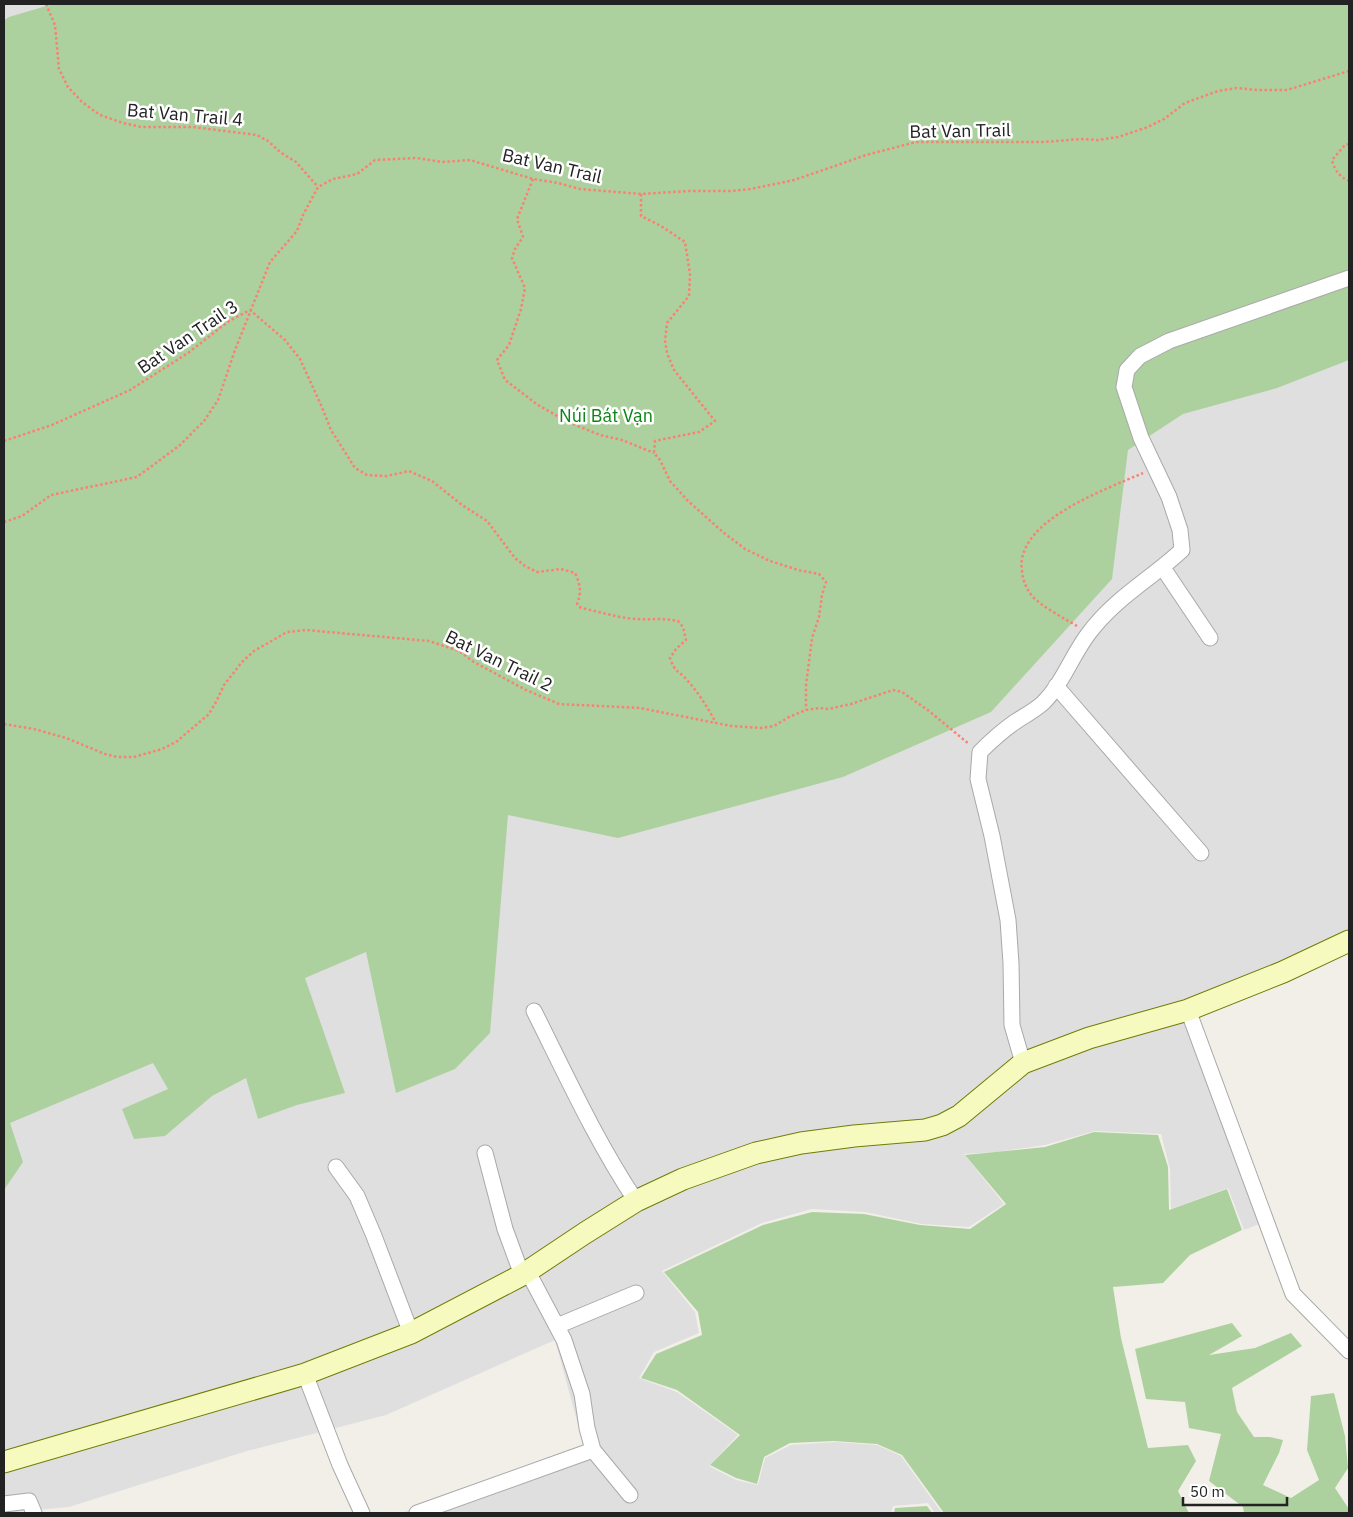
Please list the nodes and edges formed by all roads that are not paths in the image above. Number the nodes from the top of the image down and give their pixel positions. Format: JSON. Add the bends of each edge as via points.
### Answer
{"nodes":[{"id":1,"x":1349,"y":278,"type":"edge"},
{"id":2,"x":1163,"y":568,"type":"junction"},
{"id":3,"x":1210,"y":638,"type":"dead end"},
{"id":4,"x":1056,"y":686,"type":"junction"},
{"id":5,"x":1201,"y":853,"type":"dead end"},
{"id":6,"x":1349,"y":941,"type":"edge"},
{"id":7,"x":1188,"y":1010,"type":"junction"},
{"id":8,"x":534,"y":1011,"type":"dead end"},
{"id":9,"x":1023,"y":1063,"type":"junction"},
{"id":10,"x":485,"y":1153,"type":"dead end"},
{"id":11,"x":336,"y":1167,"type":"dead end"},
{"id":12,"x":636,"y":1201,"type":"junction"},
{"id":13,"x":525,"y":1274,"type":"junction"},
{"id":14,"x":636,"y":1293,"type":"dead end"},
{"id":15,"x":557,"y":1326,"type":"junction"},
{"id":16,"x":411,"y":1333,"type":"junction"},
{"id":17,"x":1349,"y":1351,"type":"edge"},
{"id":18,"x":305,"y":1374,"type":"junction"},
{"id":19,"x":593,"y":1450,"type":"junction"},
{"id":20,"x":4,"y":1462,"type":"edge"},
{"id":21,"x":630,"y":1495,"type":"dead end"},
{"id":22,"x":4,"y":1504,"type":"edge"},
{"id":23,"x":34,"y":1513,"type":"edge"},
{"id":24,"x":362,"y":1513,"type":"edge"},
{"id":25,"x":417,"y":1513,"type":"edge"}],
"edges":[{"from":1,"to":2,"type":"street","via":[[1168,341],[1140,356],[1127,370],[1124,386],[1141,438],[1169,497],[1180,530],[1182,550]]},
{"from":2,"to":3,"type":"street"},
{"from":2,"to":4,"type":"street","via":[[1114,604],[1089,633]]},
{"from":4,"to":5,"type":"street"},
{"from":4,"to":9,"type":"street","via":[[1043,702],[996,736],[980,752],[978,779],[1008,920],[1012,1025]]},
{"from":6,"to":7,"type":"main road","via":[[1284,972]]},
{"from":7,"to":9,"type":"main road","via":[[1089,1038]]},
{"from":7,"to":17,"type":"street","via":[[1293,1294]]},
{"from":8,"to":12,"type":"street","via":[[590,1122]]},
{"from":9,"to":12,"type":"main road","via":[[959,1116],[942,1124],[925,1130],[801,1143],[756,1153],[683,1179]]},
{"from":10,"to":13,"type":"street","via":[[504,1229]]},
{"from":11,"to":16,"type":"street","via":[[357,1196]]},
{"from":12,"to":13,"type":"main road"},
{"from":13,"to":15,"type":"street"},
{"from":13,"to":16,"type":"main road"},
{"from":14,"to":15,"type":"street"},
{"from":15,"to":19,"type":"street","via":[[582,1394]]},
{"from":16,"to":18,"type":"main road"},
{"from":18,"to":20,"type":"main road"},
{"from":18,"to":24,"type":"street"},
{"from":19,"to":21,"type":"street"},
{"from":19,"to":25,"type":"street"},
{"from":22,"to":23,"type":"street","via":[[29,1501]]}]}
